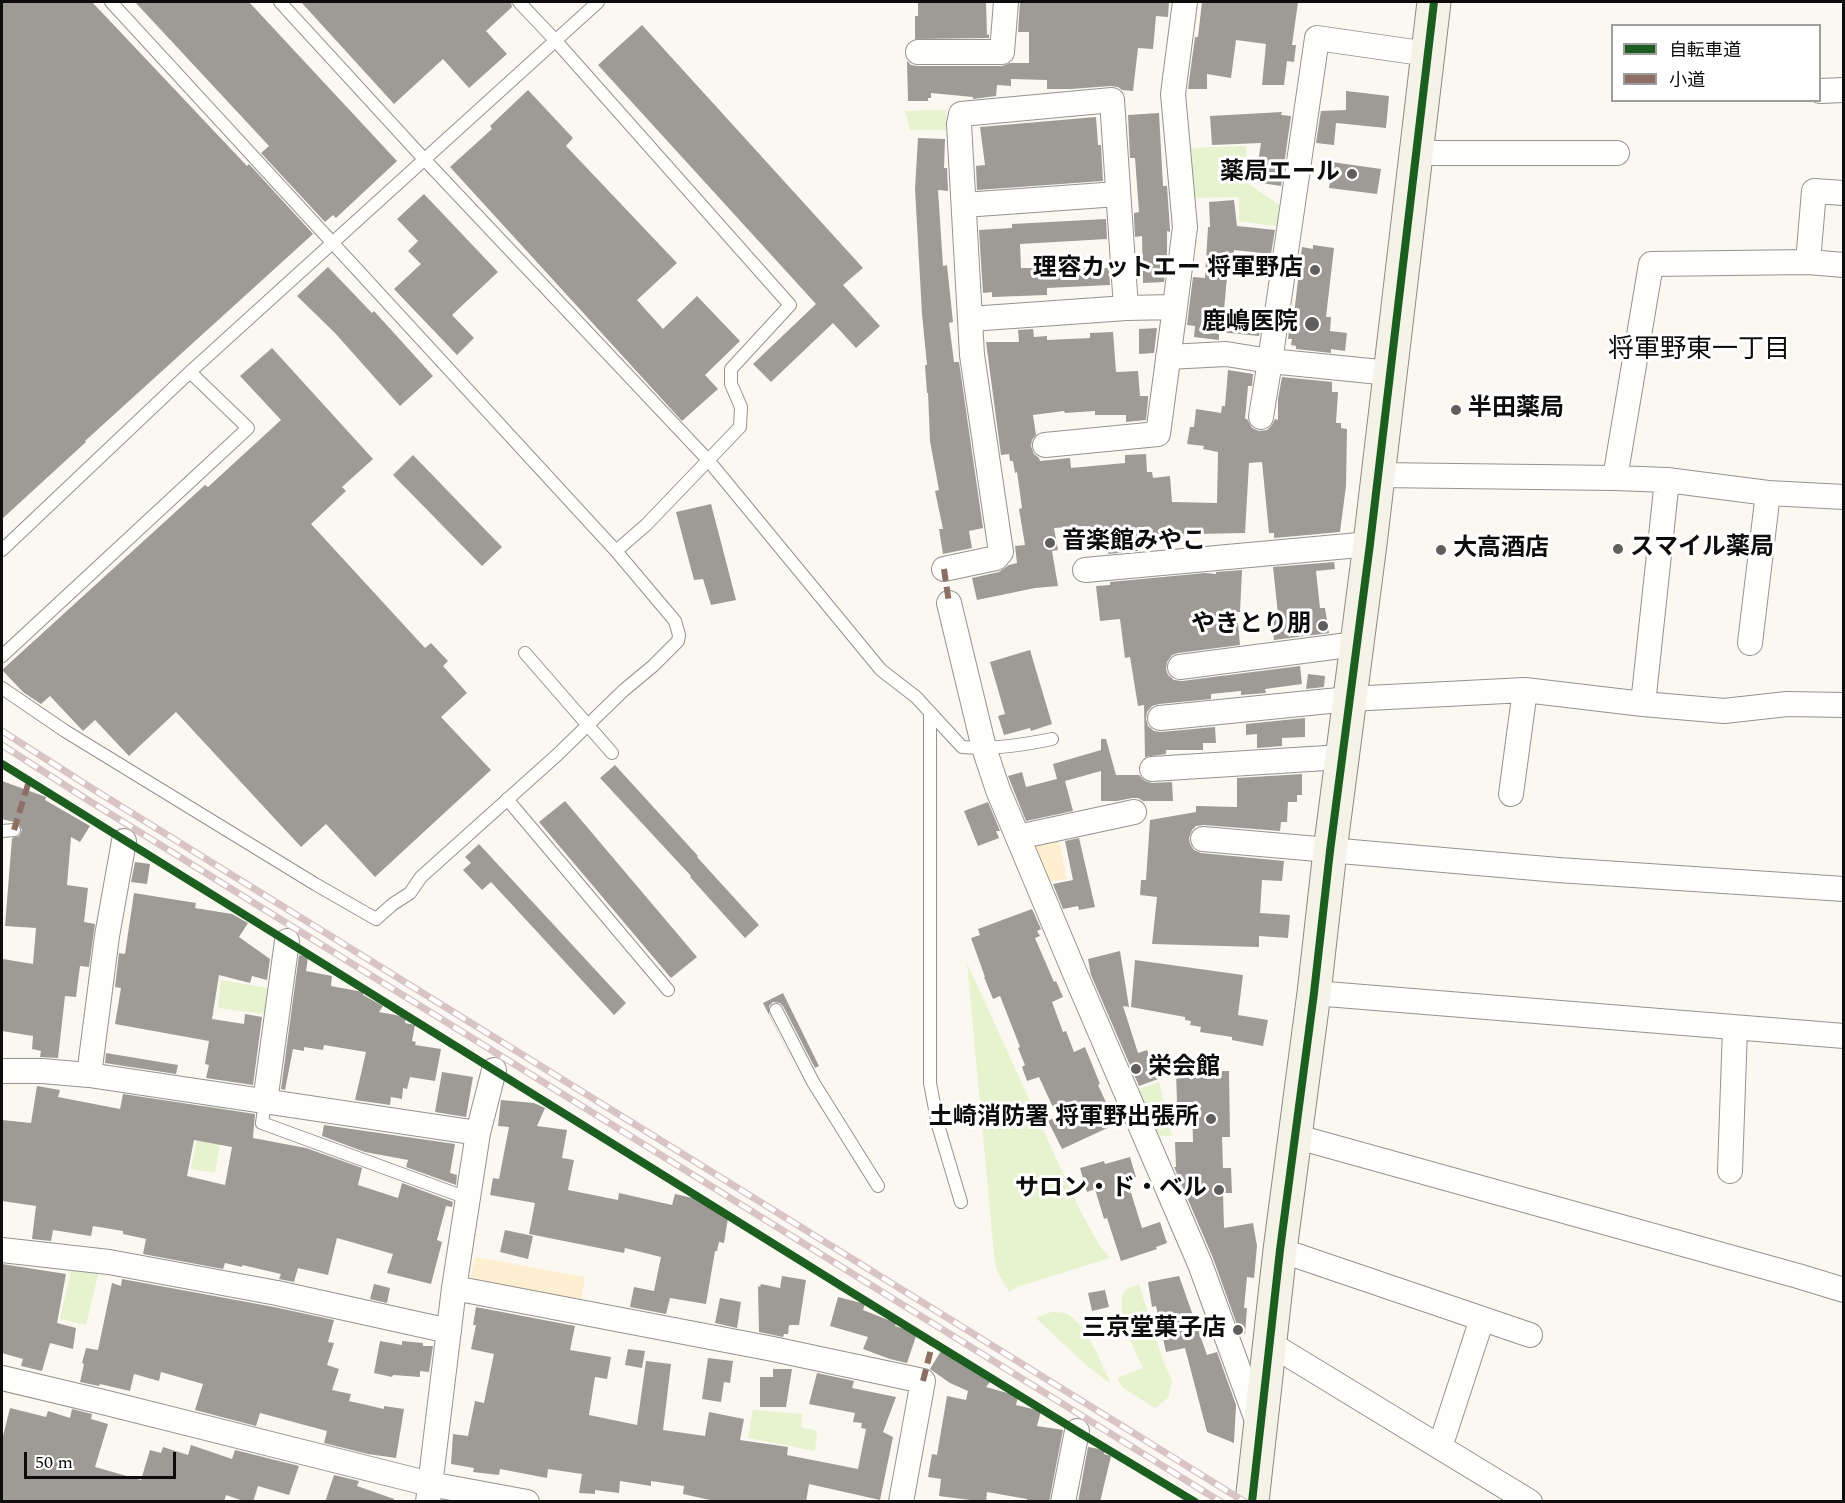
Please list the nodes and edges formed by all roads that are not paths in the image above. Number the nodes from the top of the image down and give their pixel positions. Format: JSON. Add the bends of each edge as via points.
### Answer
{"nodes":[{"id":1,"x":111,"y":2,"type":"edge"},
{"id":2,"x":280,"y":2,"type":"edge"},
{"id":3,"x":519,"y":2,"type":"edge"},
{"id":4,"x":598,"y":2,"type":"edge"},
{"id":5,"x":1006,"y":2,"type":"edge"},
{"id":6,"x":1185,"y":2,"type":"edge"},
{"id":7,"x":1434,"y":2,"type":"edge"},
{"id":8,"x":555,"y":40,"type":"junction"},
{"id":9,"x":918,"y":52,"type":"dead end"},
{"id":10,"x":1428,"y":54,"type":"junction"},
{"id":11,"x":1844,"y":90,"type":"edge"},
{"id":12,"x":1821,"y":91,"type":"edge"},
{"id":13,"x":1416,"y":153,"type":"junction"},
{"id":14,"x":1617,"y":153,"type":"dead end"},
{"id":15,"x":424,"y":159,"type":"junction"},
{"id":16,"x":1844,"y":193,"type":"edge"},
{"id":17,"x":1118,"y":194,"type":"junction"},
{"id":18,"x":963,"y":205,"type":"junction"},
{"id":19,"x":333,"y":242,"type":"junction"},
{"id":20,"x":1808,"y":262,"type":"junction"},
{"id":21,"x":1844,"y":265,"type":"edge"},
{"id":22,"x":1175,"y":307,"type":"junction"},
{"id":23,"x":1126,"y":308,"type":"junction"},
{"id":24,"x":970,"y":319,"type":"junction"},
{"id":25,"x":1168,"y":357,"type":"junction"},
{"id":26,"x":1270,"y":361,"type":"junction"},
{"id":27,"x":190,"y":372,"type":"junction"},
{"id":28,"x":1390,"y":373,"type":"junction"},
{"id":29,"x":1261,"y":417,"type":"dead end"},
{"id":30,"x":1045,"y":445,"type":"dead end"},
{"id":31,"x":708,"y":460,"type":"junction"},
{"id":32,"x":1378,"y":475,"type":"junction"},
{"id":33,"x":1615,"y":478,"type":"junction"},
{"id":34,"x":1667,"y":480,"type":"junction"},
{"id":35,"x":1768,"y":494,"type":"junction"},
{"id":36,"x":1844,"y":497,"type":"edge"},
{"id":37,"x":1370,"y":543,"type":"junction"},
{"id":38,"x":2,"y":550,"type":"edge"},
{"id":39,"x":616,"y":551,"type":"junction"},
{"id":40,"x":944,"y":569,"type":"dead end"},
{"id":41,"x":1085,"y":570,"type":"dead end"},
{"id":42,"x":949,"y":603,"type":"dead end"},
{"id":43,"x":1750,"y":643,"type":"dead end"},
{"id":44,"x":1356,"y":644,"type":"junction"},
{"id":45,"x":525,"y":653,"type":"dead end"},
{"id":46,"x":2,"y":656,"type":"edge"},
{"id":47,"x":1180,"y":667,"type":"dead end"},
{"id":48,"x":2,"y":688,"type":"edge"},
{"id":49,"x":1525,"y":690,"type":"junction"},
{"id":50,"x":1349,"y":699,"type":"junction"},
{"id":51,"x":1643,"y":704,"type":"junction"},
{"id":52,"x":1844,"y":705,"type":"edge"},
{"id":53,"x":930,"y":712,"type":"junction"},
{"id":54,"x":1160,"y":718,"type":"dead end"},
{"id":55,"x":588,"y":725,"type":"junction"},
{"id":56,"x":1053,"y":739,"type":"dead end"},
{"id":57,"x":984,"y":748,"type":"junction"},
{"id":58,"x":612,"y":753,"type":"dead end"},
{"id":59,"x":1342,"y":757,"type":"junction"},
{"id":60,"x":1152,"y":769,"type":"dead end"},
{"id":61,"x":1511,"y":794,"type":"dead end"},
{"id":62,"x":507,"y":799,"type":"junction"},
{"id":63,"x":1134,"y":812,"type":"dead end"},
{"id":64,"x":1018,"y":837,"type":"junction"},
{"id":65,"x":1203,"y":839,"type":"dead end"},
{"id":66,"x":124,"y":841,"type":"dead end"},
{"id":67,"x":1330,"y":851,"type":"junction"},
{"id":68,"x":1844,"y":889,"type":"edge"},
{"id":69,"x":287,"y":941,"type":"dead end"},
{"id":70,"x":669,"y":990,"type":"dead end"},
{"id":71,"x":1314,"y":993,"type":"junction"},
{"id":72,"x":776,"y":1010,"type":"dead end"},
{"id":73,"x":1735,"y":1028,"type":"junction"},
{"id":74,"x":1844,"y":1036,"type":"edge"},
{"id":75,"x":494,"y":1070,"type":"dead end"},
{"id":76,"x":2,"y":1071,"type":"edge"},
{"id":77,"x":89,"y":1075,"type":"junction"},
{"id":78,"x":264,"y":1102,"type":"junction"},
{"id":79,"x":478,"y":1133,"type":"junction"},
{"id":80,"x":1294,"y":1137,"type":"junction"},
{"id":81,"x":1730,"y":1172,"type":"dead end"},
{"id":82,"x":878,"y":1186,"type":"dead end"},
{"id":83,"x":467,"y":1198,"type":"junction"},
{"id":84,"x":961,"y":1202,"type":"dead end"},
{"id":85,"x":2,"y":1250,"type":"edge"},
{"id":86,"x":1280,"y":1250,"type":"junction"},
{"id":87,"x":454,"y":1288,"type":"junction"},
{"id":88,"x":1844,"y":1290,"type":"edge"},
{"id":89,"x":1482,"y":1319,"type":"junction"},
{"id":90,"x":449,"y":1331,"type":"junction"},
{"id":91,"x":1530,"y":1335,"type":"dead end"},
{"id":92,"x":1269,"y":1343,"type":"junction"},
{"id":93,"x":2,"y":1378,"type":"edge"},
{"id":94,"x":1259,"y":1426,"type":"junction"},
{"id":95,"x":1077,"y":1431,"type":"dead end"},
{"id":96,"x":1440,"y":1447,"type":"junction"},
{"id":97,"x":429,"y":1493,"type":"edge"},
{"id":98,"x":528,"y":1502,"type":"edge"},
{"id":99,"x":901,"y":1502,"type":"edge"},
{"id":100,"x":1063,"y":1502,"type":"edge"},
{"id":101,"x":1252,"y":1502,"type":"edge"},
{"id":102,"x":1530,"y":1502,"type":"edge"}],
"edges":[{"from":1,"to":19,"type":"lane"},
{"from":2,"to":15,"type":"lane"},
{"from":3,"to":8,"type":"lane"},
{"from":4,"to":8,"type":"lane"},
{"from":5,"to":9,"type":"street","via":[[1002,52]]},
{"from":6,"to":22,"type":"street","via":[[1173,94],[1185,226]]},
{"from":7,"to":10,"type":"street"},
{"from":8,"to":15,"type":"lane"},
{"from":8,"to":31,"type":"lane","via":[[790,305],[731,369],[731,384],[741,407],[740,427]]},
{"from":10,"to":13,"type":"street"},
{"from":10,"to":26,"type":"street","via":[[1317,38]]},
{"from":11,"to":12,"type":"street"},
{"from":13,"to":14,"type":"street"},
{"from":13,"to":28,"type":"street"},
{"from":15,"to":19,"type":"lane"},
{"from":15,"to":31,"type":"lane"},
{"from":16,"to":20,"type":"street","via":[[1814,191]]},
{"from":17,"to":18,"type":"street"},
{"from":17,"to":18,"type":"street","via":[[1112,100],[961,114]]},
{"from":17,"to":23,"type":"street"},
{"from":18,"to":24,"type":"street"},
{"from":19,"to":27,"type":"lane"},
{"from":19,"to":39,"type":"lane"},
{"from":20,"to":21,"type":"street"},
{"from":20,"to":33,"type":"street","via":[[1651,264]]},
{"from":22,"to":23,"type":"street"},
{"from":22,"to":25,"type":"street"},
{"from":23,"to":24,"type":"street"},
{"from":24,"to":40,"type":"street","via":[[1001,552],[996,558]]},
{"from":25,"to":26,"type":"street","via":[[1226,354]]},
{"from":25,"to":30,"type":"street","via":[[1158,434]]},
{"from":26,"to":28,"type":"street"},
{"from":26,"to":29,"type":"street"},
{"from":27,"to":38,"type":"lane"},
{"from":27,"to":46,"type":"lane","via":[[248,428]]},
{"from":28,"to":32,"type":"street"},
{"from":31,"to":39,"type":"lane"},
{"from":31,"to":53,"type":"lane","via":[[881,670]]},
{"from":32,"to":33,"type":"street"},
{"from":32,"to":37,"type":"street"},
{"from":33,"to":34,"type":"street"},
{"from":34,"to":35,"type":"street"},
{"from":34,"to":51,"type":"street"},
{"from":35,"to":36,"type":"street"},
{"from":35,"to":43,"type":"street"},
{"from":37,"to":41,"type":"street"},
{"from":37,"to":44,"type":"street"},
{"from":39,"to":55,"type":"lane","via":[[675,621],[679,635],[678,641],[653,666]]},
{"from":42,"to":57,"type":"street"},
{"from":44,"to":47,"type":"street"},
{"from":44,"to":50,"type":"street"},
{"from":45,"to":55,"type":"lane"},
{"from":48,"to":62,"type":"lane","via":[[65,731],[376,919],[410,893],[422,877]]},
{"from":49,"to":50,"type":"street"},
{"from":49,"to":51,"type":"street"},
{"from":49,"to":61,"type":"street"},
{"from":50,"to":54,"type":"street"},
{"from":50,"to":59,"type":"street"},
{"from":51,"to":52,"type":"street","via":[[1724,711],[1787,704]]},
{"from":53,"to":57,"type":"lane","via":[[962,747]]},
{"from":53,"to":84,"type":"lane","via":[[930,1083]]},
{"from":55,"to":58,"type":"lane"},
{"from":55,"to":62,"type":"lane"},
{"from":56,"to":57,"type":"lane"},
{"from":57,"to":64,"type":"street"},
{"from":59,"to":60,"type":"street"},
{"from":59,"to":67,"type":"street"},
{"from":62,"to":70,"type":"lane"},
{"from":63,"to":64,"type":"street"},
{"from":64,"to":94,"type":"street","via":[[1200,1264]]},
{"from":65,"to":67,"type":"street"},
{"from":66,"to":77,"type":"street"},
{"from":67,"to":68,"type":"street"},
{"from":67,"to":71,"type":"street"},
{"from":69,"to":78,"type":"street"},
{"from":71,"to":73,"type":"street"},
{"from":71,"to":80,"type":"street"},
{"from":72,"to":82,"type":"lane","via":[[813,1082]]},
{"from":73,"to":74,"type":"street"},
{"from":73,"to":81,"type":"street"},
{"from":75,"to":79,"type":"street"},
{"from":76,"to":77,"type":"street"},
{"from":77,"to":78,"type":"street"},
{"from":78,"to":79,"type":"street"},
{"from":78,"to":83,"type":"lane","via":[[262,1123]]},
{"from":79,"to":83,"type":"street"},
{"from":80,"to":86,"type":"street"},
{"from":80,"to":88,"type":"street"},
{"from":83,"to":87,"type":"street"},
{"from":85,"to":90,"type":"street","via":[[109,1262],[277,1293]]},
{"from":86,"to":89,"type":"street"},
{"from":86,"to":92,"type":"street"},
{"from":87,"to":90,"type":"street"},
{"from":87,"to":99,"type":"street","via":[[923,1381]]},
{"from":89,"to":91,"type":"street"},
{"from":89,"to":96,"type":"street"},
{"from":90,"to":97,"type":"street"},
{"from":92,"to":94,"type":"street"},
{"from":92,"to":96,"type":"street"},
{"from":93,"to":97,"type":"street","via":[[130,1408]]},
{"from":94,"to":101,"type":"street"},
{"from":95,"to":100,"type":"street"},
{"from":96,"to":102,"type":"street"},
{"from":97,"to":98,"type":"street"}]}
